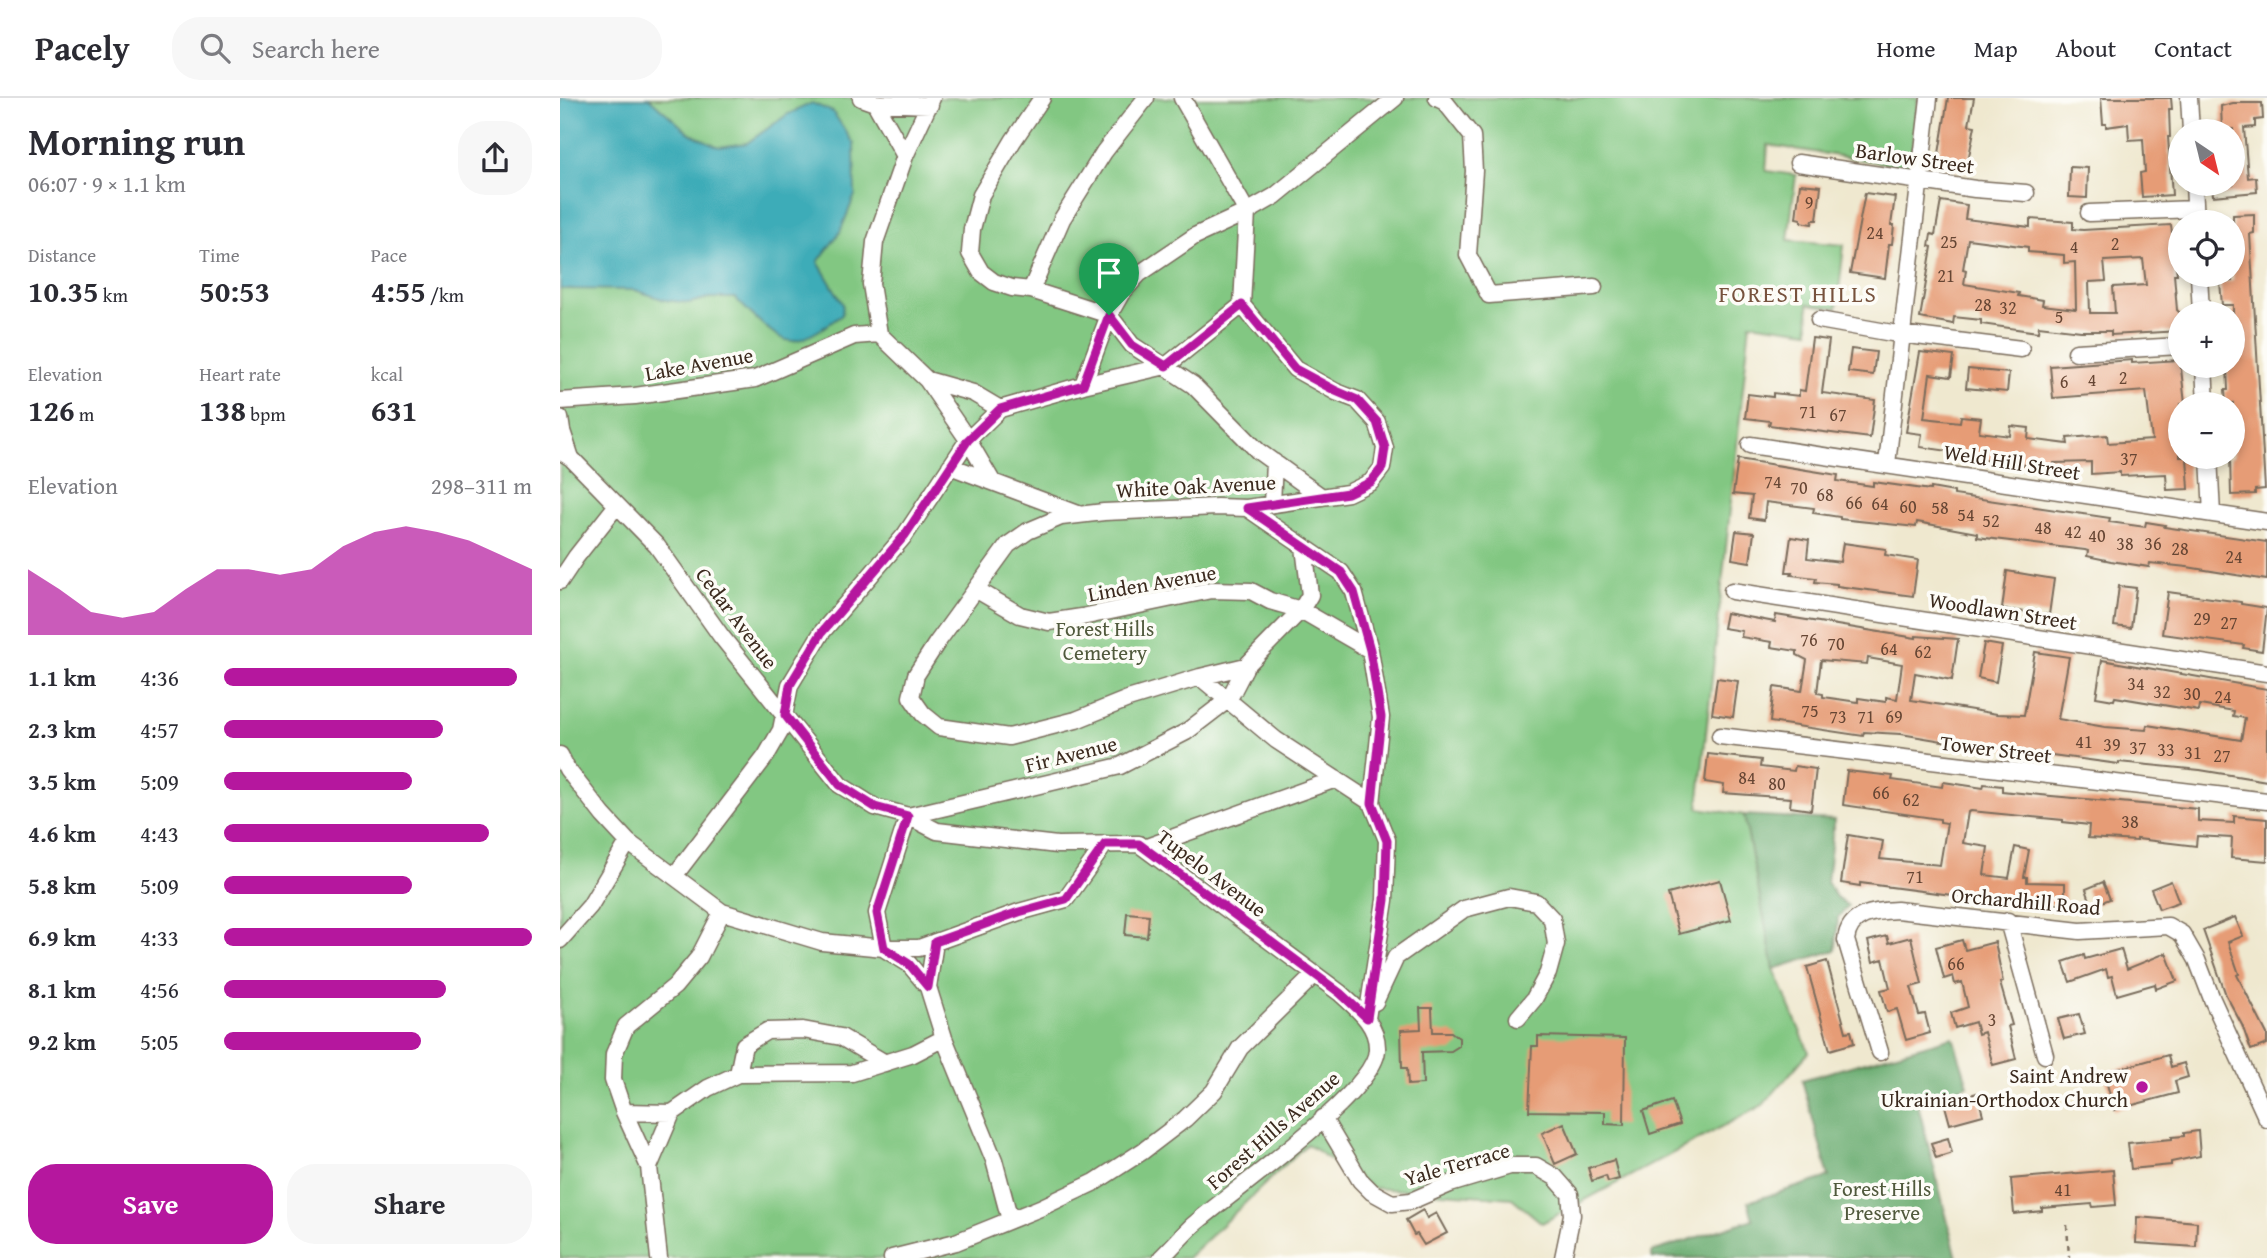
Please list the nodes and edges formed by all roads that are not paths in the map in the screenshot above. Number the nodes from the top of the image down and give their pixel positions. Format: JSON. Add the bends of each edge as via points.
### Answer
{"nodes":[{"id":1,"x":1042,"y":98,"type":"edge"},
{"id":2,"x":1146,"y":98,"type":"edge"},
{"id":3,"x":1182,"y":98,"type":"edge"},
{"id":4,"x":1395,"y":98,"type":"edge"},
{"id":5,"x":1437,"y":98,"type":"edge"},
{"id":6,"x":1929,"y":98,"type":"edge"},
{"id":7,"x":2189,"y":98,"type":"edge"},
{"id":8,"x":868,"y":100,"type":"edge"},
{"id":9,"x":931,"y":101,"type":"edge"},
{"id":10,"x":2190,"y":119,"type":"edge"},
{"id":11,"x":905,"y":156,"type":"junction"},
{"id":12,"x":1798,"y":163,"type":"dead end"},
{"id":13,"x":1919,"y":180,"type":"junction"},
{"id":14,"x":2026,"y":192,"type":"dead end"},
{"id":15,"x":1247,"y":212,"type":"junction"},
{"id":16,"x":2089,"y":213,"type":"dead end"},
{"id":17,"x":2168,"y":215,"type":"edge"},
{"id":18,"x":1594,"y":287,"type":"dead end"},
{"id":19,"x":1031,"y":290,"type":"junction"},
{"id":20,"x":1242,"y":305,"type":"junction"},
{"id":21,"x":1109,"y":315,"type":"junction"},
{"id":22,"x":1819,"y":320,"type":"dead end"},
{"id":23,"x":879,"y":334,"type":"junction"},
{"id":24,"x":1902,"y":334,"type":"junction"},
{"id":25,"x":2168,"y":347,"type":"edge"},
{"id":26,"x":2021,"y":349,"type":"dead end"},
{"id":27,"x":2076,"y":352,"type":"dead end"},
{"id":28,"x":1166,"y":366,"type":"junction"},
{"id":29,"x":926,"y":380,"type":"junction"},
{"id":30,"x":1083,"y":385,"type":"junction"},
{"id":31,"x":560,"y":401,"type":"edge"},
{"id":32,"x":1000,"y":409,"type":"junction"},
{"id":33,"x":560,"y":418,"type":"edge"},
{"id":34,"x":968,"y":440,"type":"junction"},
{"id":35,"x":1750,"y":445,"type":"dead end"},
{"id":36,"x":566,"y":455,"type":"edge"},
{"id":37,"x":1274,"y":463,"type":"junction"},
{"id":38,"x":1887,"y":464,"type":"junction"},
{"id":39,"x":950,"y":466,"type":"junction"},
{"id":40,"x":2210,"y":469,"type":"edge"},
{"id":41,"x":992,"y":481,"type":"junction"},
{"id":42,"x":1322,"y":497,"type":"junction"},
{"id":43,"x":1272,"y":504,"type":"junction"},
{"id":44,"x":617,"y":505,"type":"junction"},
{"id":45,"x":1247,"y":508,"type":"junction"},
{"id":46,"x":2212,"y":514,"type":"junction"},
{"id":47,"x":1082,"y":515,"type":"junction"},
{"id":48,"x":2267,"y":522,"type":"edge"},
{"id":49,"x":1304,"y":547,"type":"junction"},
{"id":50,"x":560,"y":581,"type":"edge"},
{"id":51,"x":977,"y":590,"type":"junction"},
{"id":52,"x":1732,"y":591,"type":"dead end"},
{"id":53,"x":1301,"y":611,"type":"junction"},
{"id":54,"x":1370,"y":650,"type":"junction"},
{"id":55,"x":1246,"y":666,"type":"junction"},
{"id":56,"x":2267,"y":673,"type":"edge"},
{"id":57,"x":1200,"y":677,"type":"junction"},
{"id":58,"x":1229,"y":699,"type":"junction"},
{"id":59,"x":785,"y":715,"type":"junction"},
{"id":60,"x":1720,"y":736,"type":"dead end"},
{"id":61,"x":560,"y":755,"type":"edge"},
{"id":62,"x":1336,"y":779,"type":"junction"},
{"id":63,"x":2267,"y":801,"type":"edge"},
{"id":64,"x":1372,"y":803,"type":"junction"},
{"id":65,"x":908,"y":816,"type":"junction"},
{"id":66,"x":628,"y":842,"type":"junction"},
{"id":67,"x":1105,"y":844,"type":"junction"},
{"id":68,"x":1144,"y":848,"type":"junction"},
{"id":69,"x":675,"y":875,"type":"junction"},
{"id":70,"x":722,"y":912,"type":"junction"},
{"id":71,"x":2008,"y":921,"type":"junction"},
{"id":72,"x":560,"y":940,"type":"edge"},
{"id":73,"x":935,"y":942,"type":"junction"},
{"id":74,"x":884,"y":948,"type":"junction"},
{"id":75,"x":1314,"y":975,"type":"junction"},
{"id":76,"x":928,"y":987,"type":"junction"},
{"id":77,"x":1518,"y":1018,"type":"dead end"},
{"id":78,"x":1370,"y":1025,"type":"junction"},
{"id":79,"x":944,"y":1038,"type":"junction"},
{"id":80,"x":1880,"y":1052,"type":"dead end"},
{"id":81,"x":2045,"y":1055,"type":"dead end"},
{"id":82,"x":885,"y":1063,"type":"junction"},
{"id":83,"x":738,"y":1074,"type":"junction"},
{"id":84,"x":624,"y":1112,"type":"junction"},
{"id":85,"x":672,"y":1114,"type":"junction"},
{"id":86,"x":1322,"y":1118,"type":"junction"},
{"id":87,"x":2267,"y":1119,"type":"edge"},
{"id":88,"x":649,"y":1167,"type":"junction"},
{"id":89,"x":1010,"y":1220,"type":"junction"},
{"id":90,"x":659,"y":1258,"type":"edge"},
{"id":91,"x":892,"y":1258,"type":"edge"},
{"id":92,"x":1161,"y":1258,"type":"edge"},
{"id":93,"x":1563,"y":1258,"type":"edge"}],
"edges":[{"from":1,"to":19,"type":"street","via":[[981,195],[970,253],[981,272],[995,282]]},
{"from":2,"to":19,"type":"street","via":[[1104,152],[1062,219]]},
{"from":3,"to":15,"type":"street"},
{"from":4,"to":15,"type":"street","via":[[1275,196]]},
{"from":5,"to":18,"type":"street","via":[[1472,136],[1468,255],[1489,295]]},
{"from":6,"to":13,"type":"street"},
{"from":7,"to":10,"type":"street"},
{"from":8,"to":9,"type":"street"},
{"from":8,"to":11,"type":"street"},
{"from":9,"to":11,"type":"street"},
{"from":11,"to":23,"type":"street","via":[[876,242],[871,285]]},
{"from":12,"to":13,"type":"street","name":"Barlow Street"},
{"from":13,"to":14,"type":"street","name":"Barlow Street"},
{"from":13,"to":24,"type":"street"},
{"from":15,"to":20,"type":"street"},
{"from":15,"to":21,"type":"street","via":[[1195,236],[1139,274]]},
{"from":16,"to":17,"type":"street"},
{"from":19,"to":21,"type":"street"},
{"from":20,"to":28,"type":"street"},
{"from":20,"to":42,"type":"street","name":"White Oak Avenue","via":[[1295,369],[1357,400],[1377,422],[1385,448],[1382,468],[1371,482],[1348,493]]},
{"from":21,"to":28,"type":"street","via":[[1132,345]]},
{"from":21,"to":30,"type":"street"},
{"from":22,"to":24,"type":"street"},
{"from":23,"to":29,"type":"street"},
{"from":23,"to":31,"type":"street","name":"Lake Avenue","via":[[854,336],[755,379]]},
{"from":24,"to":26,"type":"street"},
{"from":24,"to":38,"type":"street"},
{"from":25,"to":27,"type":"street"},
{"from":28,"to":30,"type":"street"},
{"from":28,"to":37,"type":"street","via":[[1193,385]]},
{"from":29,"to":32,"type":"street","via":[[973,393]]},
{"from":29,"to":34,"type":"street"},
{"from":30,"to":32,"type":"street"},
{"from":32,"to":34,"type":"street"},
{"from":33,"to":36,"type":"street"},
{"from":34,"to":39,"type":"street"},
{"from":34,"to":41,"type":"street"},
{"from":35,"to":38,"type":"street","name":"Weld Hill Street"},
{"from":36,"to":44,"type":"street","name":"Cedar Avenue"},
{"from":37,"to":42,"type":"street"},
{"from":37,"to":43,"type":"street"},
{"from":38,"to":46,"type":"street","name":"Weld Hill Street"},
{"from":39,"to":41,"type":"street","name":"White Oak Avenue"},
{"from":39,"to":59,"type":"street","via":[[905,535],[822,632],[790,685]]},
{"from":40,"to":46,"type":"street"},
{"from":41,"to":47,"type":"street","name":"White Oak Avenue"},
{"from":42,"to":43,"type":"street","name":"White Oak Avenue"},
{"from":43,"to":45,"type":"street","name":"White Oak Avenue"},
{"from":44,"to":50,"type":"street"},
{"from":44,"to":59,"type":"street","name":"Cedar Avenue","via":[[657,546]]},
{"from":45,"to":47,"type":"street","name":"White Oak Avenue"},
{"from":45,"to":49,"type":"street"},
{"from":46,"to":48,"type":"street","name":"Weld Hill Street"},
{"from":47,"to":51,"type":"street","name":"White Oak Avenue","via":[[1061,517],[1008,545]]},
{"from":49,"to":53,"type":"street","via":[[1310,595]]},
{"from":49,"to":54,"type":"street","via":[[1341,572],[1354,592]]},
{"from":51,"to":53,"type":"street","name":"Linden Avenue","via":[[1020,615],[1049,622],[1211,590],[1251,591]]},
{"from":51,"to":57,"type":"street","name":"White Oak Avenue","via":[[916,674],[911,697],[939,727],[1009,737],[1076,720]]},
{"from":52,"to":56,"type":"street","name":"Woodlawn Street"},
{"from":53,"to":54,"type":"street","name":"Linden Avenue"},
{"from":53,"to":55,"type":"street"},
{"from":54,"to":64,"type":"street","via":[[1381,717]]},
{"from":55,"to":57,"type":"street"},
{"from":55,"to":58,"type":"street"},
{"from":57,"to":58,"type":"street"},
{"from":58,"to":62,"type":"street","via":[[1276,740]]},
{"from":58,"to":65,"type":"street","name":"Fir Avenue","via":[[1186,732],[1120,766]]},
{"from":59,"to":65,"type":"street","name":"Cedar Avenue","via":[[840,785],[875,807]]},
{"from":59,"to":69,"type":"street","via":[[766,756]]},
{"from":60,"to":63,"type":"street","name":"Tower Street"},
{"from":61,"to":66,"type":"street"},
{"from":62,"to":64,"type":"street"},
{"from":62,"to":68,"type":"street"},
{"from":64,"to":78,"type":"street","name":"Forest Hills Avenue","via":[[1387,841]]},
{"from":65,"to":67,"type":"street","name":"Tupelo Avenue","via":[[937,831],[985,838]]},
{"from":65,"to":74,"type":"street","via":[[877,913]]},
{"from":66,"to":69,"type":"street"},
{"from":66,"to":72,"type":"street","via":[[590,905]]},
{"from":67,"to":68,"type":"street","name":"Tupelo Avenue"},
{"from":67,"to":73,"type":"street","via":[[1066,899]]},
{"from":68,"to":75,"type":"street","name":"Tupelo Avenue"},
{"from":69,"to":70,"type":"street"},
{"from":70,"to":74,"type":"street","via":[[822,942]]},
{"from":70,"to":84,"type":"street","via":[[699,957],[675,986],[626,1026],[614,1054],[613,1080]]},
{"from":71,"to":80,"type":"street","name":"Orchardhill Road","via":[[1897,910],[1871,913],[1852,922],[1846,940]]},
{"from":71,"to":81,"type":"street"},
{"from":71,"to":87,"type":"street","name":"Orchardhill Road","via":[[2080,931],[2168,926],[2182,934]]},
{"from":73,"to":74,"type":"street","via":[[919,948]]},
{"from":73,"to":76,"type":"street"},
{"from":74,"to":76,"type":"street","via":[[909,964]]},
{"from":75,"to":78,"type":"street","name":"Tupelo Avenue","via":[[1340,993]]},
{"from":75,"to":89,"type":"street","via":[[1240,1048],[1214,1091],[1185,1119],[1095,1182]]},
{"from":76,"to":79,"type":"street"},
{"from":77,"to":78,"type":"street","via":[[1548,973],[1556,944],[1552,919],[1536,902],[1509,897],[1464,909],[1396,957]]},
{"from":78,"to":86,"type":"street","name":"Forest Hills Avenue","via":[[1378,1049],[1373,1064],[1357,1087]]},
{"from":79,"to":82,"type":"street"},
{"from":79,"to":89,"type":"street","via":[[994,1160]]},
{"from":82,"to":83,"type":"street","via":[[852,1073]]},
{"from":82,"to":83,"type":"street","via":[[841,1038],[803,1030],[767,1031],[744,1045]]},
{"from":83,"to":85,"type":"street","via":[[708,1088]]},
{"from":84,"to":85,"type":"street"},
{"from":84,"to":88,"type":"street"},
{"from":85,"to":88,"type":"street"},
{"from":86,"to":92,"type":"street","name":"Forest Hills Avenue","via":[[1191,1227]]},
{"from":86,"to":93,"type":"street","name":"Yale Terrace","via":[[1360,1180],[1392,1203],[1411,1201],[1510,1166],[1536,1166],[1555,1177],[1570,1194],[1572,1215]]},
{"from":88,"to":90,"type":"street"},
{"from":89,"to":91,"type":"street","via":[[956,1242]]}]}
